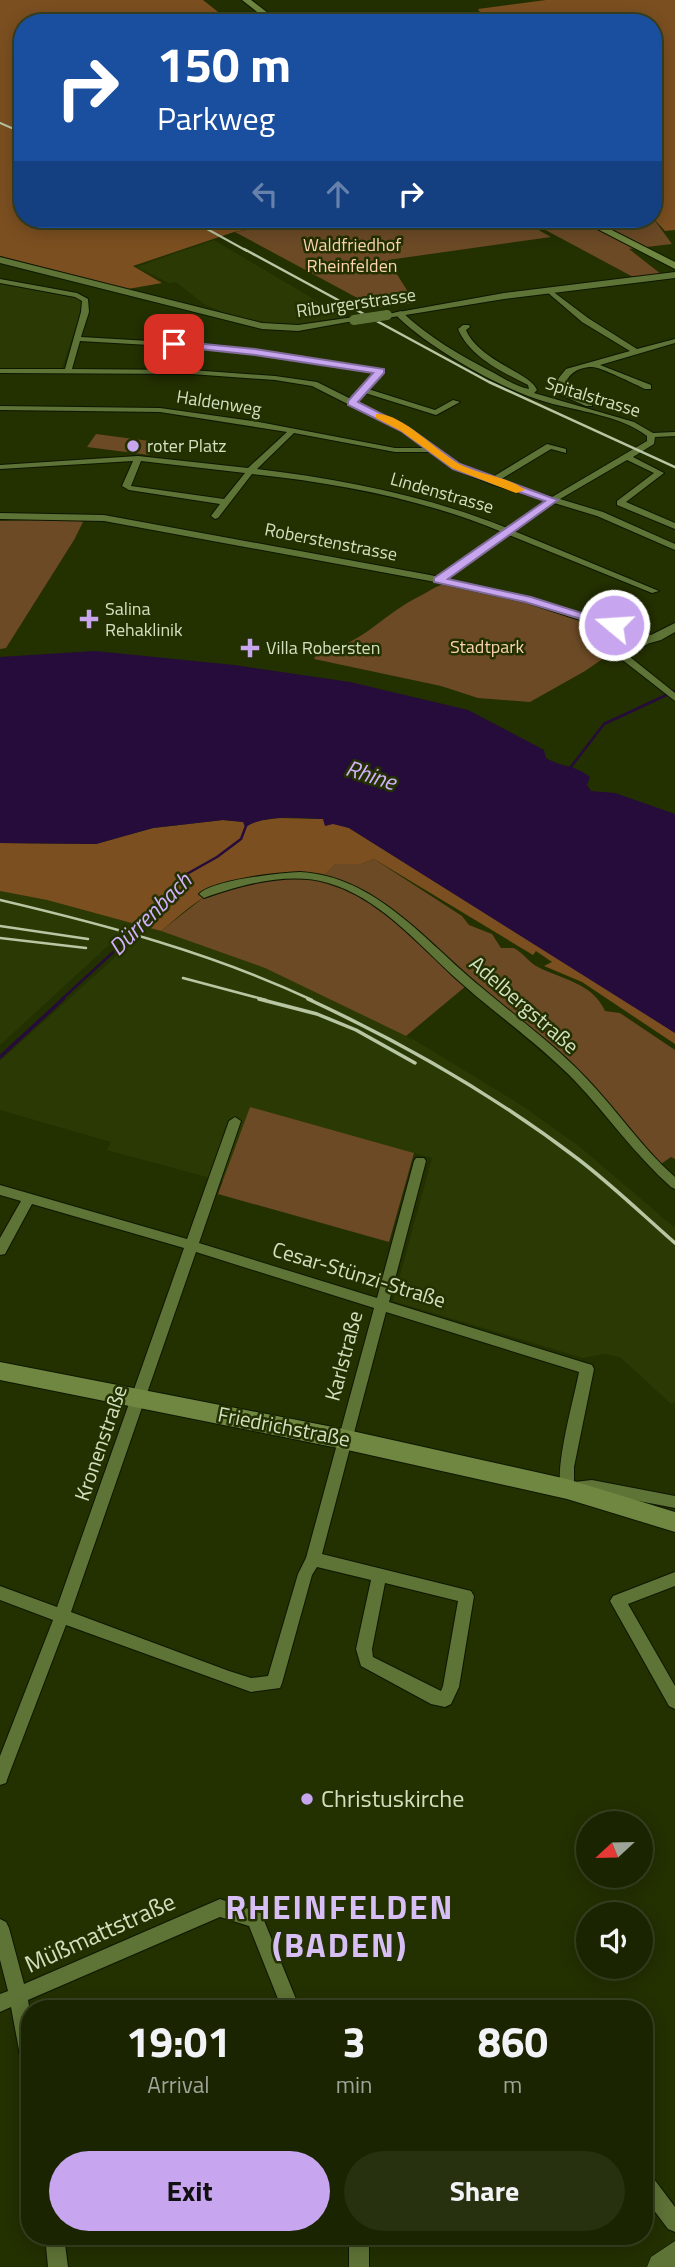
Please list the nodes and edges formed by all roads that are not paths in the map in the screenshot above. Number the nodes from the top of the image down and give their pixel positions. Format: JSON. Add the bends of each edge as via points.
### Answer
{"nodes":[{"id":1,"x":246,"y":0,"type":"edge"},
{"id":2,"x":265,"y":14,"type":"edge"},
{"id":3,"x":601,"y":228,"type":"edge"},
{"id":4,"x":0,"y":260,"type":"edge"},
{"id":5,"x":674,"y":269,"type":"edge"},
{"id":6,"x":0,"y":281,"type":"edge"},
{"id":7,"x":549,"y":290,"type":"junction"},
{"id":8,"x":398,"y":313,"type":"junction"},
{"id":9,"x":466,"y":327,"type":"dead end"},
{"id":10,"x":78,"y":339,"type":"junction"},
{"id":11,"x":675,"y":341,"type":"edge"},
{"id":12,"x":255,"y":352,"type":"junction"},
{"id":13,"x":636,"y":352,"type":"junction"},
{"id":14,"x":593,"y":364,"type":"junction"},
{"id":15,"x":0,"y":371,"type":"edge"},
{"id":16,"x":68,"y":371,"type":"junction"},
{"id":17,"x":245,"y":375,"type":"junction"},
{"id":18,"x":648,"y":387,"type":"dead end"},
{"id":19,"x":365,"y":391,"type":"junction"},
{"id":20,"x":528,"y":393,"type":"junction"},
{"id":21,"x":456,"y":402,"type":"dead end"},
{"id":22,"x":352,"y":403,"type":"junction"},
{"id":23,"x":0,"y":408,"type":"edge"},
{"id":24,"x":639,"y":419,"type":"dead end"},
{"id":25,"x":292,"y":431,"type":"junction"},
{"id":26,"x":675,"y":434,"type":"edge"},
{"id":27,"x":651,"y":435,"type":"junction"},
{"id":28,"x":431,"y":450,"type":"junction"},
{"id":29,"x":564,"y":451,"type":"dead end"},
{"id":30,"x":627,"y":457,"type":"junction"},
{"id":31,"x":138,"y":458,"type":"junction"},
{"id":32,"x":0,"y":467,"type":"edge"},
{"id":33,"x":251,"y":470,"type":"junction"},
{"id":34,"x":492,"y":481,"type":"junction"},
{"id":35,"x":553,"y":500,"type":"junction"},
{"id":36,"x":225,"y":502,"type":"junction"},
{"id":37,"x":0,"y":516,"type":"edge"},
{"id":38,"x":215,"y":516,"type":"dead end"},
{"id":39,"x":675,"y":526,"type":"edge"},
{"id":40,"x":509,"y":530,"type":"junction"},
{"id":41,"x":675,"y":547,"type":"edge"},
{"id":42,"x":438,"y":580,"type":"junction"},
{"id":43,"x":655,"y":591,"type":"dead end"},
{"id":44,"x":675,"y":627,"type":"edge"},
{"id":45,"x":650,"y":639,"type":"junction"},
{"id":46,"x":659,"y":687,"type":"joint"},
{"id":47,"x":673,"y":697,"type":"edge"},
{"id":48,"x":328,"y":879,"type":"joint"},
{"id":49,"x":204,"y":894,"type":"dead end"},
{"id":50,"x":235,"y":1121,"type":"dead end"},
{"id":51,"x":420,"y":1161,"type":"dead end"},
{"id":52,"x":675,"y":1184,"type":"edge"},
{"id":53,"x":0,"y":1190,"type":"edge"},
{"id":54,"x":29,"y":1200,"type":"junction"},
{"id":55,"x":193,"y":1246,"type":"junction"},
{"id":56,"x":0,"y":1250,"type":"edge"},
{"id":57,"x":380,"y":1304,"type":"junction"},
{"id":58,"x":0,"y":1371,"type":"edge"},
{"id":59,"x":138,"y":1399,"type":"junction"},
{"id":60,"x":344,"y":1439,"type":"junction"},
{"id":61,"x":567,"y":1489,"type":"junction"},
{"id":62,"x":675,"y":1503,"type":"edge"},
{"id":63,"x":675,"y":1522,"type":"edge"},
{"id":64,"x":313,"y":1559,"type":"junction"},
{"id":65,"x":379,"y":1575,"type":"junction"},
{"id":66,"x":675,"y":1579,"type":"edge"},
{"id":67,"x":0,"y":1592,"type":"edge"},
{"id":68,"x":62,"y":1616,"type":"junction"},
{"id":69,"x":675,"y":1701,"type":"edge"},
{"id":70,"x":0,"y":1777,"type":"edge"},
{"id":71,"x":0,"y":1928,"type":"edge"},
{"id":72,"x":18,"y":1995,"type":"junction"},
{"id":73,"x":287,"y":2000,"type":"edge"},
{"id":74,"x":0,"y":2003,"type":"edge"},
{"id":75,"x":21,"y":2014,"type":"edge"},
{"id":76,"x":653,"y":2194,"type":"edge"},
{"id":77,"x":675,"y":2222,"type":"edge"},
{"id":78,"x":55,"y":2245,"type":"edge"},
{"id":79,"x":359,"y":2245,"type":"edge"},
{"id":80,"x":675,"y":2255,"type":"edge"},
{"id":81,"x":58,"y":2267,"type":"edge"},
{"id":82,"x":359,"y":2267,"type":"edge"},
{"id":83,"x":661,"y":2267,"type":"edge"}],
"edges":[{"from":1,"to":2,"type":"main road"},
{"from":3,"to":5,"type":"main road"},
{"from":4,"to":8,"type":"street","name":"Riburgerstrasse","bridge":true,"via":[[262,326],[298,328]]},
{"from":5,"to":7,"type":"street","name":"Riburgerstrasse","via":[[638,281]]},
{"from":6,"to":10,"type":"street","via":[[83,298],[87,303]]},
{"from":7,"to":8,"type":"street","name":"Riburgerstrasse"},
{"from":7,"to":13,"type":"street","via":[[585,320]]},
{"from":8,"to":20,"type":"street","name":"Spitalstrasse","via":[[463,358]]},
{"from":9,"to":20,"type":"street","name":"Spitalstrasse","via":[[463,334],[469,342],[511,376],[531,384],[533,390]]},
{"from":10,"to":12,"type":"street"},
{"from":10,"to":16,"type":"street"},
{"from":11,"to":13,"type":"street"},
{"from":12,"to":17,"type":"street"},
{"from":12,"to":19,"type":"street","via":[[380,371]]},
{"from":13,"to":14,"type":"street"},
{"from":14,"to":18,"type":"street"},
{"from":14,"to":24,"type":"street","via":[[569,371],[559,391]]},
{"from":15,"to":16,"type":"street"},
{"from":16,"to":17,"type":"street"},
{"from":17,"to":22,"type":"street","via":[[314,384]]},
{"from":19,"to":21,"type":"street","via":[[436,413]]},
{"from":19,"to":22,"type":"street"},
{"from":20,"to":27,"type":"street","name":"Spitalstrasse","via":[[636,425]]},
{"from":22,"to":28,"type":"street","via":[[404,429]]},
{"from":23,"to":25,"type":"street","name":"Haldenweg","via":[[160,410]]},
{"from":25,"to":28,"type":"street","name":"Haldenweg","via":[[395,450]]},
{"from":25,"to":33,"type":"street"},
{"from":26,"to":27,"type":"street"},
{"from":27,"to":30,"type":"street","name":"Spitalstrasse","via":[[649,444]]},
{"from":28,"to":34,"type":"street"},
{"from":29,"to":34,"type":"street","via":[[550,446]]},
{"from":30,"to":35,"type":"street","name":"Spitalstrasse"},
{"from":30,"to":39,"type":"street","via":[[660,473],[620,503]]},
{"from":31,"to":32,"type":"street","name":"Lindenstrasse"},
{"from":31,"to":33,"type":"street","name":"Lindenstrasse"},
{"from":31,"to":36,"type":"street","via":[[128,488]]},
{"from":33,"to":36,"type":"street"},
{"from":33,"to":40,"type":"street","name":"Lindenstrasse","via":[[383,492]]},
{"from":34,"to":35,"type":"street"},
{"from":35,"to":40,"type":"street","name":"Spitalstrasse"},
{"from":35,"to":41,"type":"street","via":[[600,514]]},
{"from":36,"to":38,"type":"street"},
{"from":37,"to":42,"type":"street","name":"Roberstenstrasse","via":[[104,518]]},
{"from":40,"to":42,"type":"street","name":"Spitalstrasse"},
{"from":40,"to":43,"type":"street","name":"Lindenstrasse"},
{"from":42,"to":45,"type":"street","name":"Roberstenstrasse","via":[[527,599]]},
{"from":44,"to":45,"type":"street"},
{"from":45,"to":46,"type":"street","via":[[628,651],[625,658]]},
{"from":46,"to":47,"type":"street"},
{"from":48,"to":49,"type":"street","via":[[288,876]]},
{"from":48,"to":52,"type":"street","name":"Adelbergstraße","via":[[372,901],[560,1059],[649,1162]]},
{"from":50,"to":55,"type":"street","name":"Kronenstraße"},
{"from":51,"to":57,"type":"street","name":"Karlstraße"},
{"from":53,"to":54,"type":"street","name":"Cesar-Stünzi-Straße"},
{"from":54,"to":55,"type":"street","name":"Cesar-Stünzi-Straße"},
{"from":54,"to":56,"type":"street"},
{"from":55,"to":57,"type":"street","name":"Cesar-Stünzi-Straße"},
{"from":55,"to":59,"type":"street","name":"Kronenstraße"},
{"from":57,"to":60,"type":"street","name":"Karlstraße"},
{"from":57,"to":61,"type":"street","name":"Cesar-Stünzi-Straße","via":[[587,1369],[567,1466]]},
{"from":58,"to":59,"type":"main road","name":"Friedrichstraße"},
{"from":59,"to":60,"type":"main road","name":"Friedrichstraße"},
{"from":59,"to":68,"type":"street","name":"Kronenstraße"},
{"from":60,"to":61,"type":"main road","name":"Friedrichstraße"},
{"from":60,"to":64,"type":"street","name":"Karlstraße"},
{"from":61,"to":62,"type":"street","via":[[592,1486]]},
{"from":61,"to":63,"type":"main road","name":"Friedrichstraße"},
{"from":64,"to":65,"type":"street"},
{"from":64,"to":68,"type":"street","name":"Karlstraße","via":[[274,1683],[251,1685]]},
{"from":65,"to":65,"type":"street","via":[[466,1596],[445,1699],[366,1661],[363,1654]]},
{"from":66,"to":69,"type":"street","via":[[618,1601]]},
{"from":67,"to":68,"type":"street"},
{"from":68,"to":70,"type":"street","name":"Kronenstraße"},
{"from":71,"to":72,"type":"street"},
{"from":72,"to":73,"type":"street","name":"Müßmattstraße","via":[[220,1908],[255,1919]]},
{"from":72,"to":74,"type":"street","name":"Müßmattstraße"},
{"from":72,"to":75,"type":"street"},
{"from":76,"to":77,"type":"street"},
{"from":78,"to":81,"type":"street"},
{"from":79,"to":82,"type":"street"},
{"from":80,"to":83,"type":"main road"}]}
